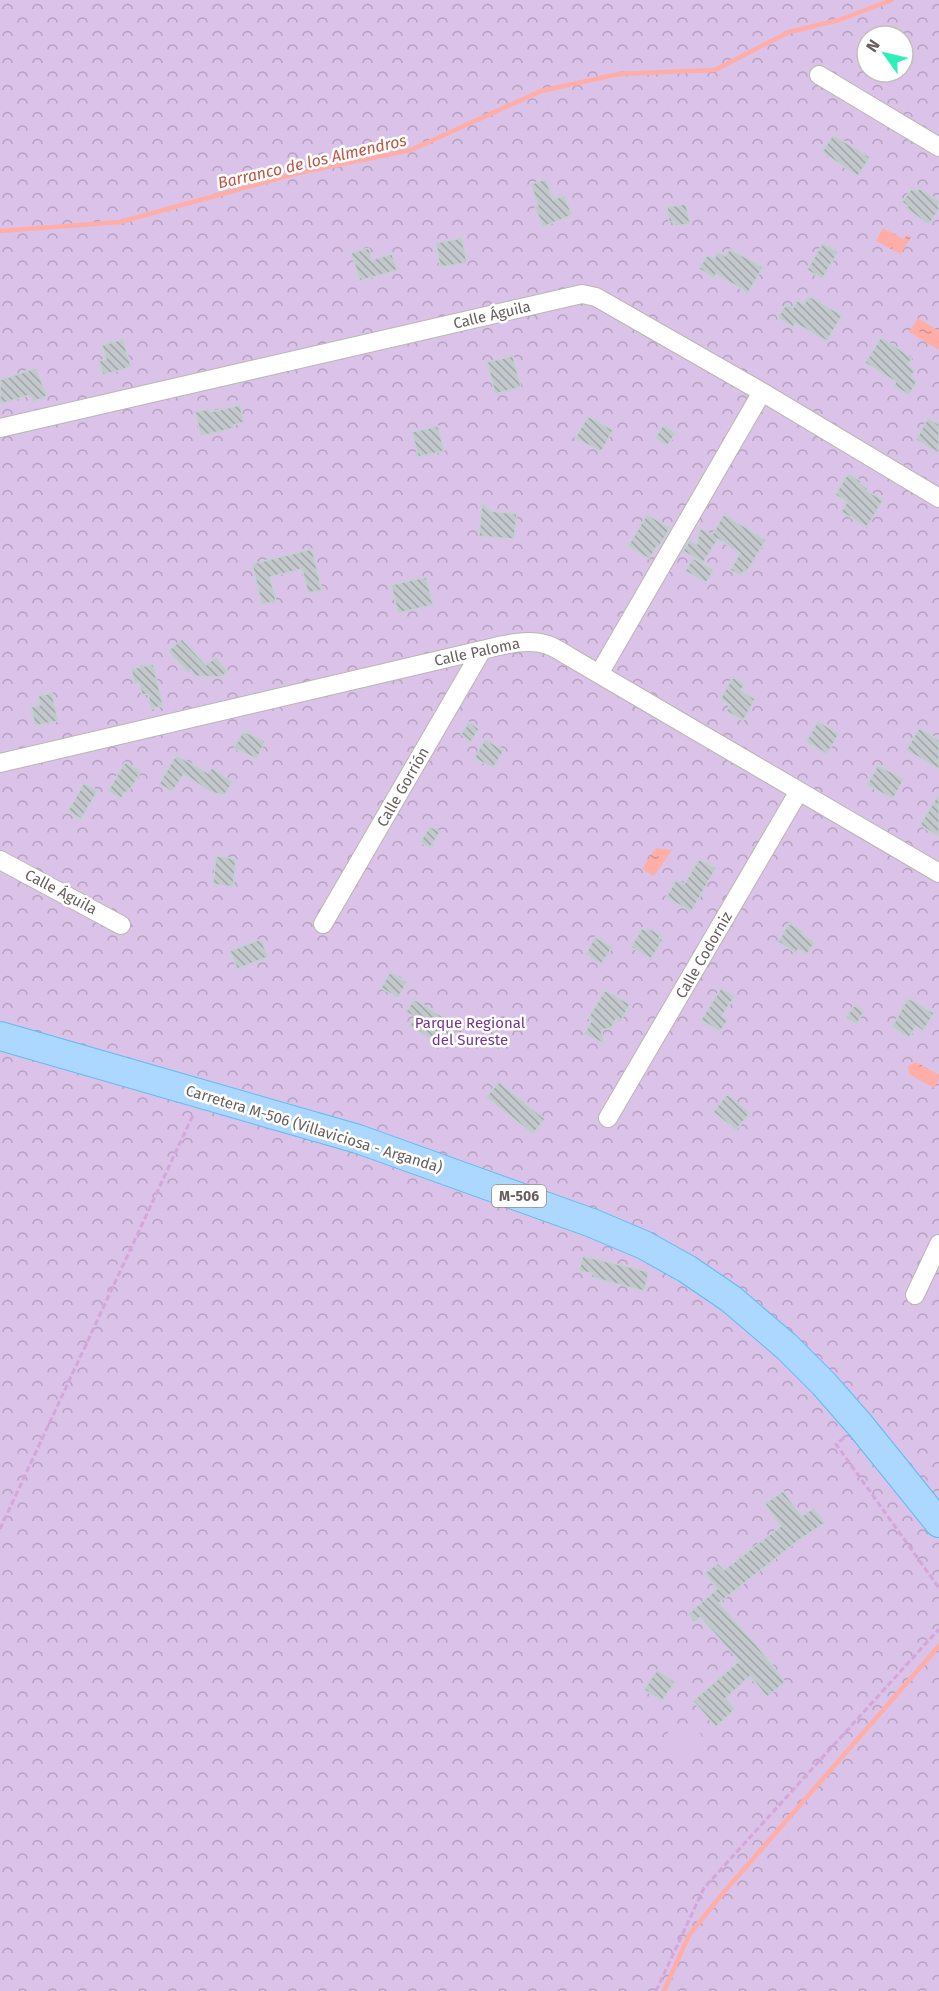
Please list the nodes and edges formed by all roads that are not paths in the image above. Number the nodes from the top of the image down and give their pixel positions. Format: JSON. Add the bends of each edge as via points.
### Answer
{"nodes":[{"id":1,"x":819,"y":75,"type":"dead end"},
{"id":2,"x":939,"y":147,"type":"edge"},
{"id":3,"x":762,"y":392,"type":"junction"},
{"id":4,"x":0,"y":428,"type":"edge"},
{"id":5,"x":939,"y":498,"type":"edge"},
{"id":6,"x":482,"y":650,"type":"junction"},
{"id":7,"x":599,"y":674,"type":"junction"},
{"id":8,"x":0,"y":763,"type":"edge"},
{"id":9,"x":799,"y":791,"type":"junction"},
{"id":10,"x":0,"y":860,"type":"edge"},
{"id":11,"x":939,"y":873,"type":"edge"},
{"id":12,"x":323,"y":924,"type":"dead end"},
{"id":13,"x":121,"y":925,"type":"dead end"},
{"id":14,"x":0,"y":1036,"type":"edge"},
{"id":15,"x":608,"y":1118,"type":"dead end"},
{"id":16,"x":939,"y":1244,"type":"edge"},
{"id":17,"x":915,"y":1295,"type":"dead end"},
{"id":18,"x":939,"y":1523,"type":"edge"}],
"edges":[{"from":1,"to":2,"type":"street"},
{"from":3,"to":4,"type":"street","name":"Calle Águila","via":[[596,297],[582,294]]},
{"from":3,"to":5,"type":"street","name":"Calle Águila"},
{"from":3,"to":7,"type":"street"},
{"from":6,"to":7,"type":"street","name":"Calle Paloma","via":[[539,643]]},
{"from":6,"to":8,"type":"street","name":"Calle Paloma"},
{"from":6,"to":12,"type":"street","name":"Calle Gorrión"},
{"from":7,"to":9,"type":"street","name":"Calle Paloma"},
{"from":9,"to":11,"type":"street","name":"Calle Paloma"},
{"from":9,"to":15,"type":"street","name":"Calle Codorniz"},
{"from":10,"to":13,"type":"street","name":"Calle Águila"},
{"from":14,"to":18,"type":"main road","name":"Carretera M-506 (Villaviciosa - Arganda)","number":"M-506","via":[[411,1157],[644,1245],[696,1275],[761,1323],[824,1384]]},
{"from":16,"to":17,"type":"street"}]}
